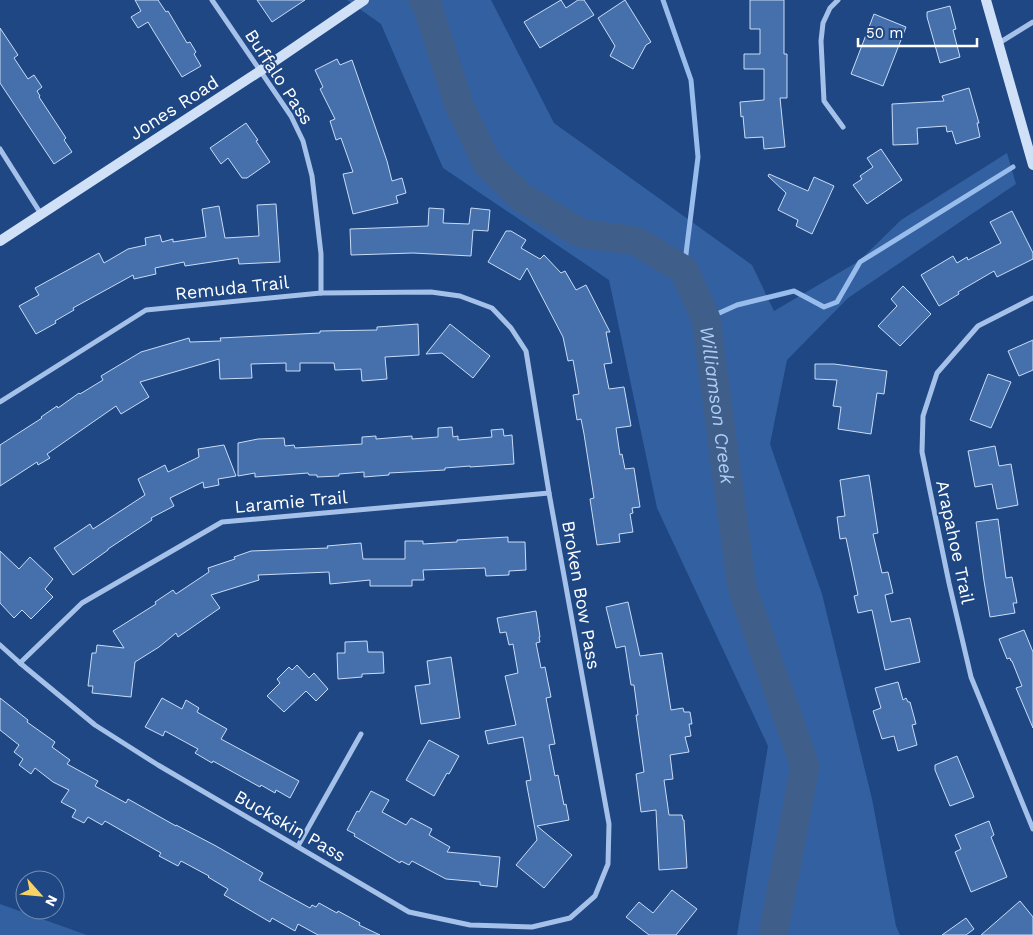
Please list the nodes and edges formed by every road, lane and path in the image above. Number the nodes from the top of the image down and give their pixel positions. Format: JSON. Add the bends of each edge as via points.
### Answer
{"nodes":[{"id":1,"x":212,"y":0,"type":"edge"},
{"id":2,"x":364,"y":0,"type":"edge"},
{"id":3,"x":838,"y":0,"type":"edge"},
{"id":4,"x":986,"y":0,"type":"edge"},
{"id":5,"x":1033,"y":22,"type":"edge"},
{"id":6,"x":999,"y":42,"type":"junction"},
{"id":7,"x":260,"y":71,"type":"junction"},
{"id":8,"x":843,"y":127,"type":"dead end"},
{"id":9,"x":0,"y":149,"type":"edge"},
{"id":10,"x":1033,"y":165,"type":"edge"},
{"id":11,"x":41,"y":214,"type":"junction"},
{"id":12,"x":0,"y":241,"type":"edge"},
{"id":13,"x":321,"y":293,"type":"junction"},
{"id":14,"x":1033,"y":298,"type":"edge"},
{"id":15,"x":492,"y":308,"type":"joint"},
{"id":16,"x":0,"y":402,"type":"edge"},
{"id":17,"x":549,"y":493,"type":"junction"},
{"id":18,"x":0,"y":645,"type":"edge"},
{"id":19,"x":20,"y":663,"type":"junction"},
{"id":20,"x":361,"y":734,"type":"dead end"},
{"id":21,"x":1033,"y":829,"type":"edge"},
{"id":22,"x":298,"y":846,"type":"junction"},
{"id":23,"x":595,"y":896,"type":"joint"}],
"edges":[{"from":1,"to":7,"type":"street","name":"Buffalo Pass"},
{"from":2,"to":7,"type":"street","name":"Jones Road"},
{"from":3,"to":8,"type":"street","via":[[823,23],[822,51],[824,101]]},
{"from":4,"to":6,"type":"street"},
{"from":5,"to":6,"type":"street"},
{"from":6,"to":10,"type":"street"},
{"from":7,"to":11,"type":"street","name":"Jones Road"},
{"from":7,"to":13,"type":"street","name":"Buffalo Pass","via":[[291,116],[303,141],[312,176],[318,225]]},
{"from":9,"to":11,"type":"street"},
{"from":11,"to":12,"type":"street","name":"Jones Road"},
{"from":13,"to":15,"type":"street","name":"Remuda Trail","via":[[431,292],[460,296]]},
{"from":13,"to":16,"type":"street","name":"Remuda Trail","via":[[146,310]]},
{"from":14,"to":21,"type":"street","name":"Arapahoe Trail","via":[[978,326],[937,373],[923,416],[922,452],[971,677]]},
{"from":15,"to":17,"type":"street","name":"Broken Bow Pass","via":[[526,351]]},
{"from":17,"to":19,"type":"street","name":"Laramie Trail","via":[[222,522],[82,603]]},
{"from":17,"to":23,"type":"street","name":"Broken Bow Pass","via":[[609,824],[608,864]]},
{"from":18,"to":19,"type":"street","name":"Buckskin Pass"},
{"from":19,"to":22,"type":"street","name":"Buckskin Pass","via":[[95,725]]},
{"from":20,"to":22,"type":"street"},
{"from":22,"to":23,"type":"street","name":"Buckskin Pass","via":[[409,912],[470,925],[532,927],[570,918]]}]}
